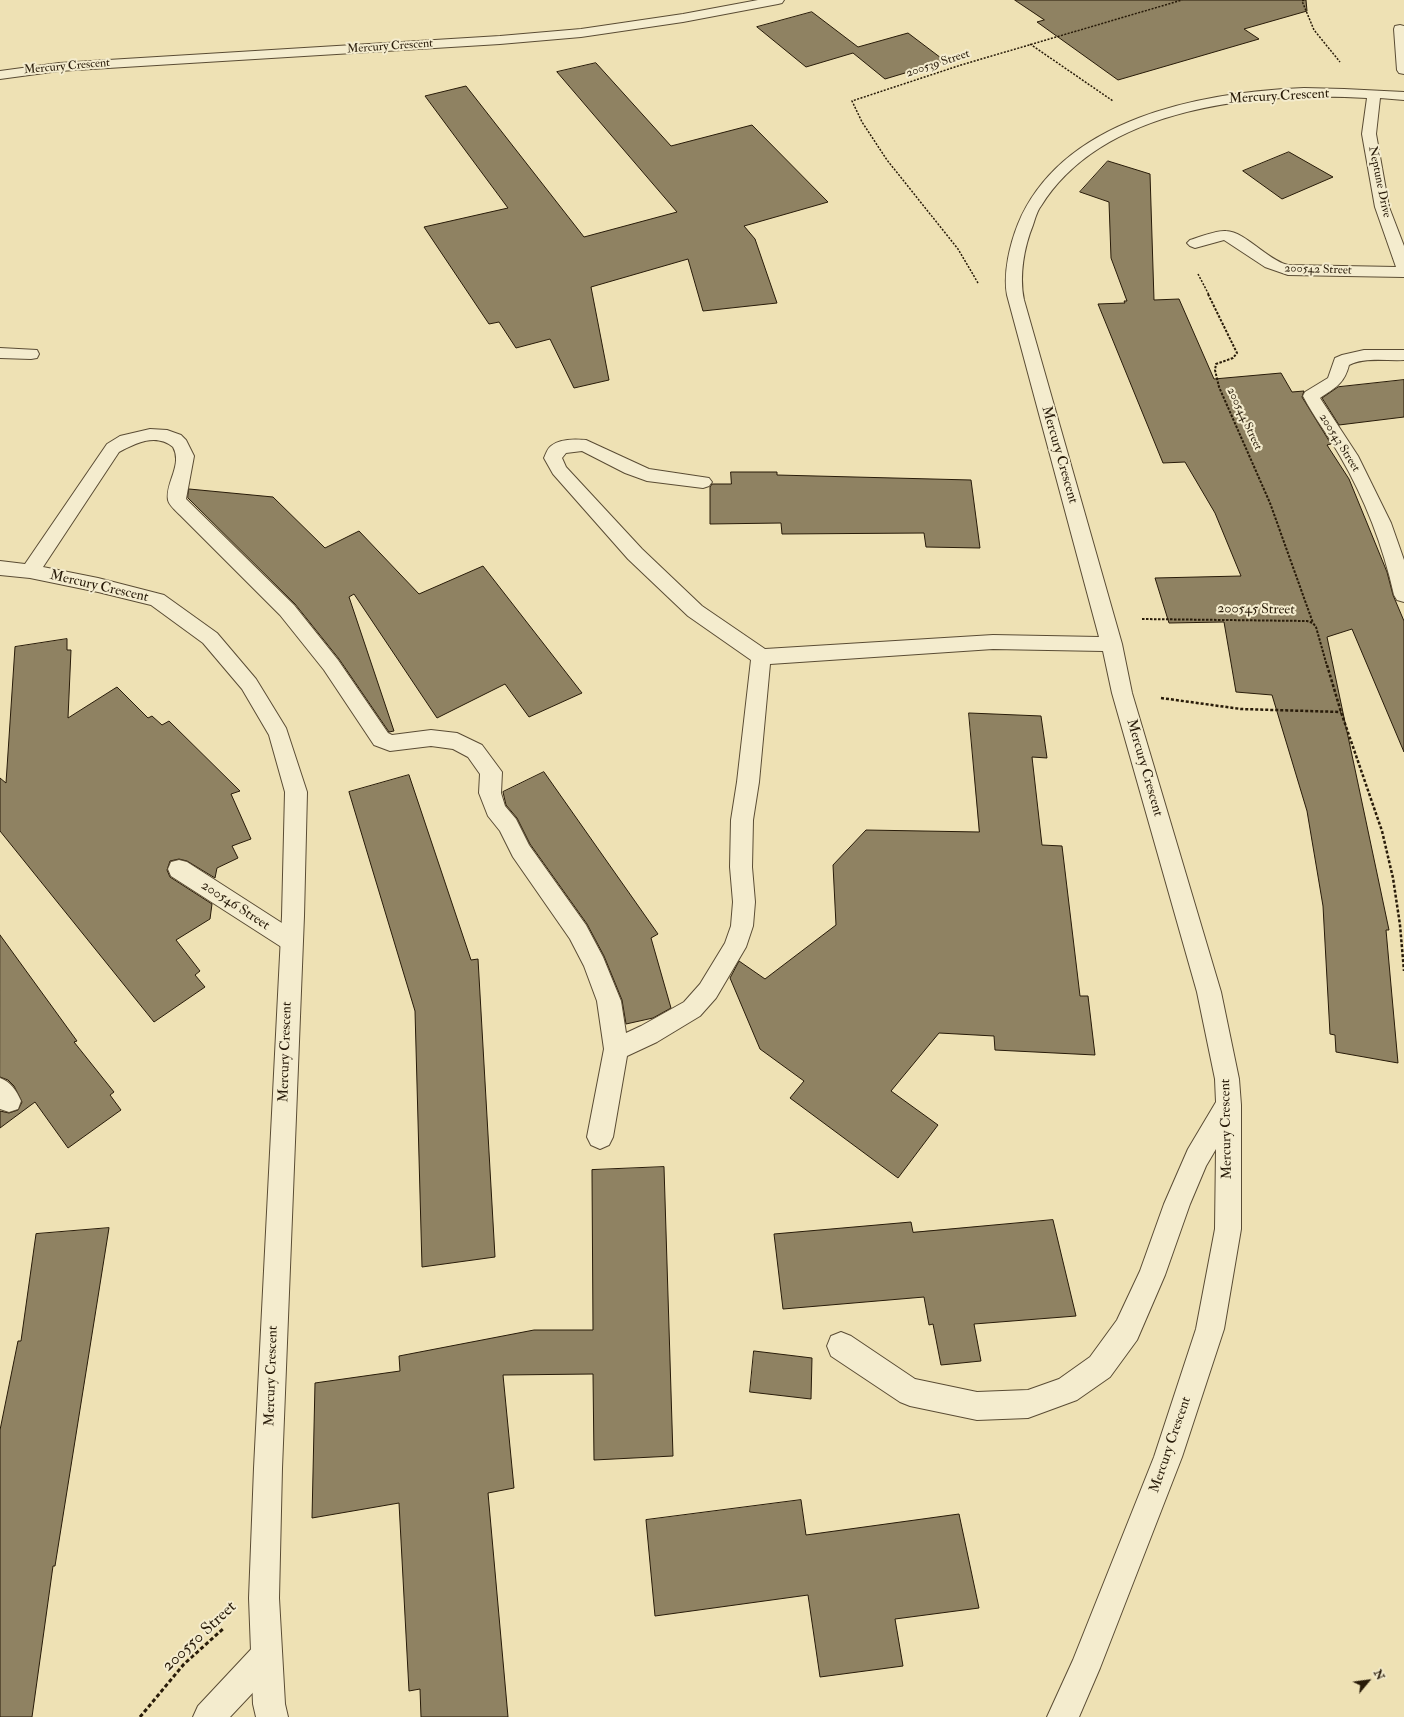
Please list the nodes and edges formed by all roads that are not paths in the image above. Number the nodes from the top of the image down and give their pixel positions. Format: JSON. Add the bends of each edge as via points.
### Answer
{"nodes":[{"id":1,"x":778,"y":0,"type":"edge"},
{"id":2,"x":1400,"y":29,"type":"dead end"},
{"id":3,"x":1404,"y":70,"type":"edge"},
{"id":4,"x":0,"y":75,"type":"edge"},
{"id":5,"x":1369,"y":94,"type":"junction"},
{"id":6,"x":1404,"y":96,"type":"edge"},
{"id":7,"x":1195,"y":243,"type":"road end"},
{"id":8,"x":1404,"y":267,"type":"edge"},
{"id":9,"x":1404,"y":272,"type":"edge"},
{"id":10,"x":0,"y":353,"type":"edge"},
{"id":11,"x":31,"y":354,"type":"dead end"},
{"id":12,"x":1404,"y":355,"type":"edge"},
{"id":13,"x":703,"y":482,"type":"dead end"},
{"id":14,"x":0,"y":568,"type":"edge"},
{"id":15,"x":30,"y":571,"type":"junction"},
{"id":16,"x":1404,"y":595,"type":"edge"},
{"id":17,"x":1112,"y":644,"type":"junction"},
{"id":18,"x":761,"y":657,"type":"junction"},
{"id":19,"x":179,"y":869,"type":"dead end"},
{"id":20,"x":291,"y":941,"type":"junction"},
{"id":21,"x":616,"y":1049,"type":"junction"},
{"id":22,"x":1229,"y":1105,"type":"junction"},
{"id":23,"x":600,"y":1137,"type":"dead end"},
{"id":24,"x":841,"y":1346,"type":"dead end"},
{"id":25,"x":268,"y":1655,"type":"junction"},
{"id":26,"x":265,"y":1713,"type":"edge"},
{"id":27,"x":209,"y":1717,"type":"edge"},
{"id":28,"x":1063,"y":1717,"type":"edge"}],
"edges":[{"from":1,"to":4,"type":"street","name":"Mercury Crescent","via":[[683,18],[581,33],[59,67]]},
{"from":2,"to":3,"type":"street"},
{"from":5,"to":6,"type":"street","name":"Mercury Crescent"},
{"from":5,"to":8,"type":"street","name":"Neptune Drive","via":[[1369,134],[1382,207]]},
{"from":5,"to":17,"type":"street","name":"Mercury Crescent","via":[[1244,96],[1196,105],[1143,121],[1086,150],[1062,169],[1045,187],[1030,209],[1017,245],[1014,289]]},
{"from":7,"to":9,"type":"street","name":"200542 Street","via":[[1225,235],[1274,267],[1288,270]]},
{"from":10,"to":11,"type":"street"},
{"from":12,"to":16,"type":"street","name":"200543 Street","via":[[1354,357],[1341,362],[1334,381],[1312,396],[1348,454],[1374,504],[1398,569]]},
{"from":13,"to":18,"type":"street","via":[[647,475],[631,470],[586,446],[561,448],[552,458],[559,470],[640,559],[695,611]]},
{"from":14,"to":15,"type":"street","name":"Mercury Crescent"},
{"from":15,"to":20,"type":"street","name":"Mercury Crescent","via":[[156,600],[210,638],[249,684],[279,734],[296,792]]},
{"from":15,"to":21,"type":"street","via":[[113,448],[125,440],[154,434],[171,437],[180,443],[184,452],[184,462],[177,500],[297,622],[331,665],[381,739],[390,743],[431,738],[457,741],[475,752],[491,772],[490,793],[496,810],[521,851],[578,932],[595,964],[609,1001]]},
{"from":17,"to":18,"type":"street","via":[[993,642]]},
{"from":17,"to":22,"type":"street","name":"Mercury Crescent","via":[[1122,693],[1209,992],[1227,1080]]},
{"from":18,"to":21,"type":"street","via":[[742,820],[741,867],[744,902],[742,926],[736,947],[708,991],[692,1009],[649,1034]]},
{"from":19,"to":20,"type":"street","name":"200546 Street"},
{"from":20,"to":25,"type":"street","name":"Mercury Crescent","via":[[268,1460],[264,1598]]},
{"from":21,"to":23,"type":"street"},
{"from":22,"to":24,"type":"street","via":[[1197,1158],[1177,1204],[1152,1275],[1127,1330],[1100,1367],[1067,1390],[1028,1404],[977,1406],[910,1392]]},
{"from":22,"to":28,"type":"street","name":"Mercury Crescent","via":[[1228,1229],[1210,1329],[1168,1457],[1085,1668]]},
{"from":25,"to":26,"type":"street","name":"Mercury Crescent"},
{"from":25,"to":27,"type":"street"}]}
